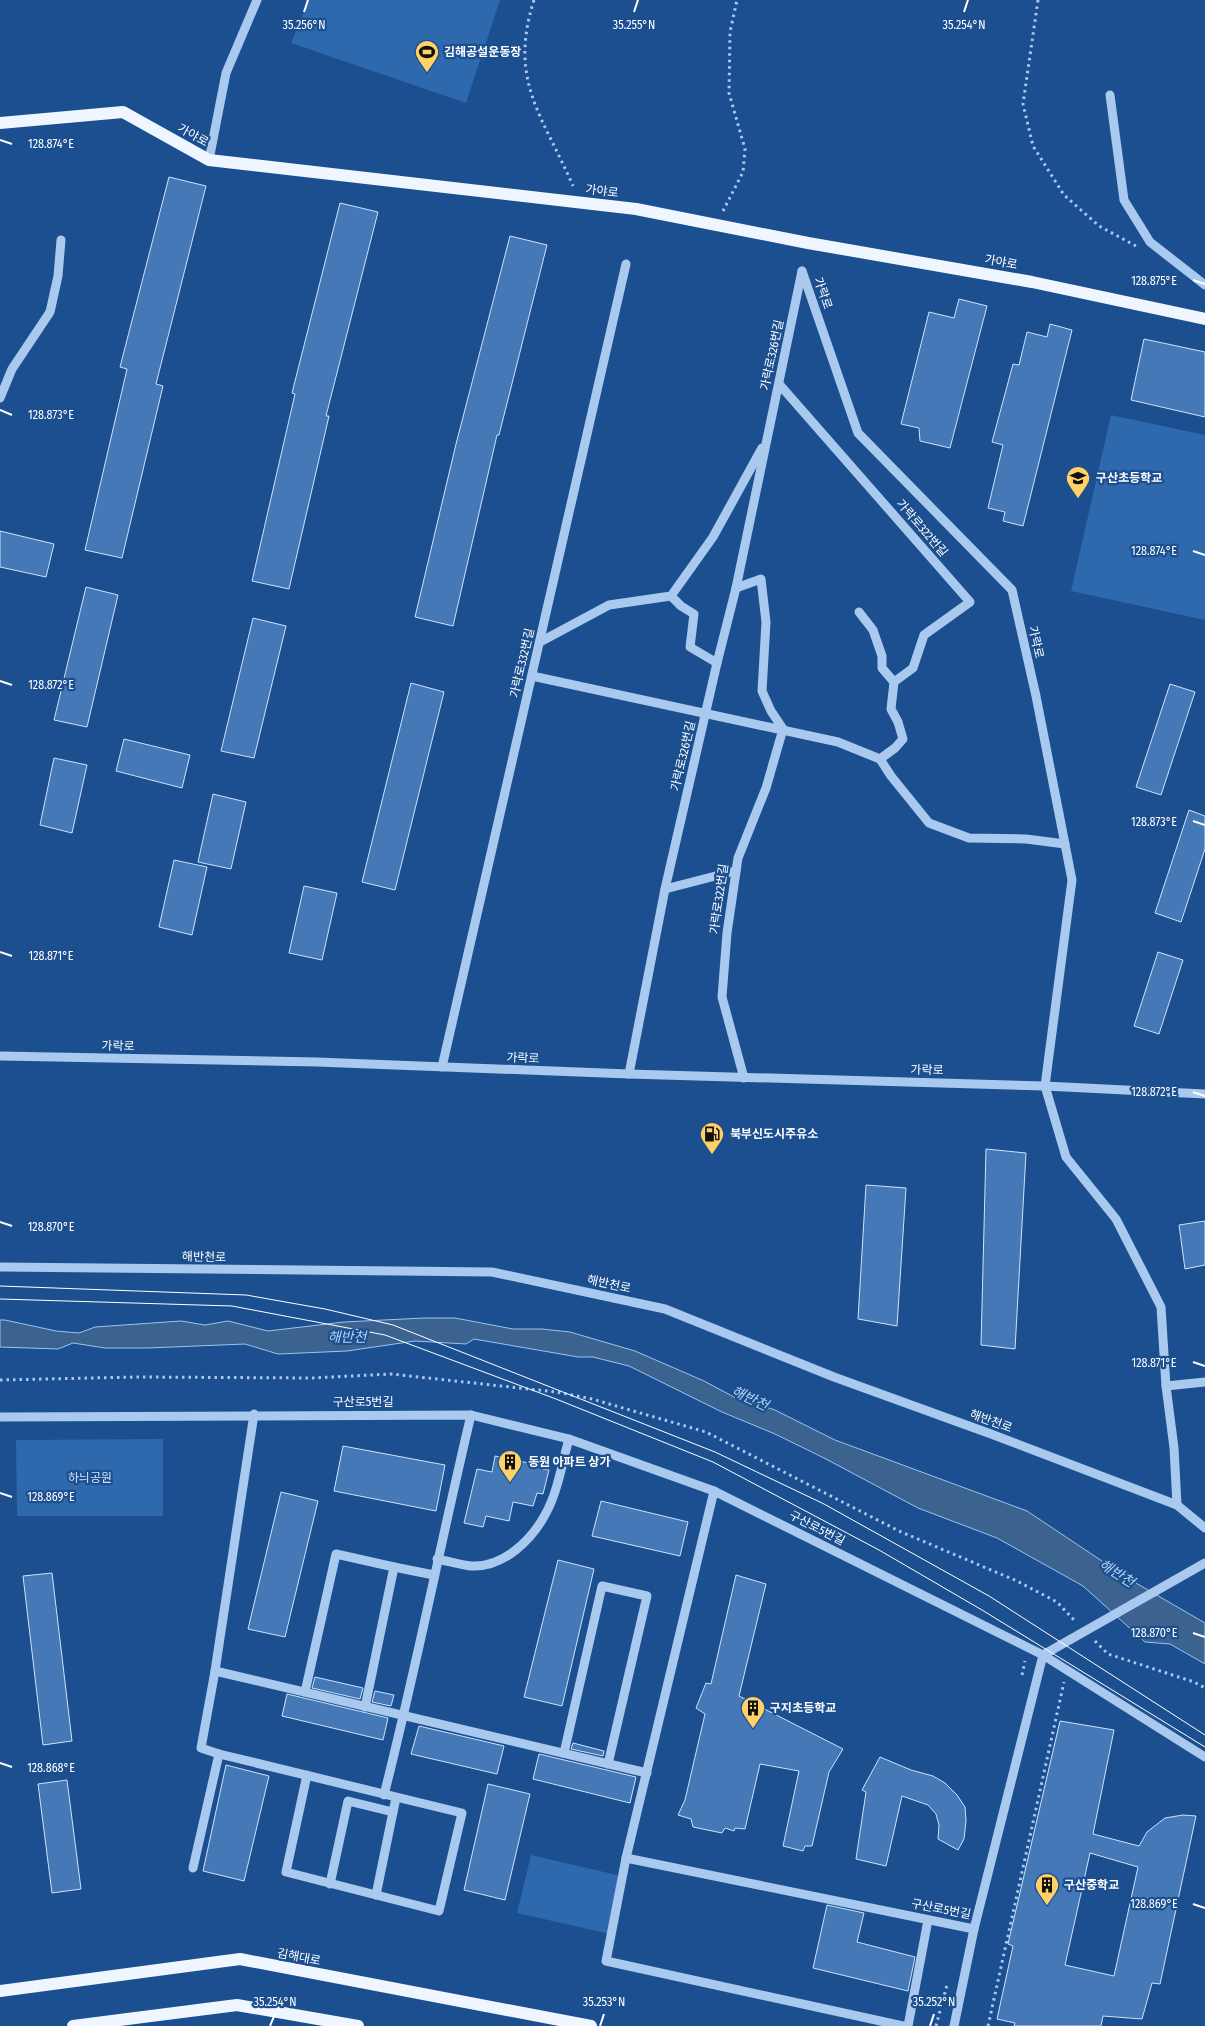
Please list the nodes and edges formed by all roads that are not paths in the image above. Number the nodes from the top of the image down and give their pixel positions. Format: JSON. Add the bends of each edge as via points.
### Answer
{"nodes":[{"id":1,"x":258,"y":0,"type":"edge"},
{"id":2,"x":1110,"y":94,"type":"dead end"},
{"id":3,"x":0,"y":123,"type":"edge"},
{"id":4,"x":209,"y":160,"type":"junction"},
{"id":5,"x":61,"y":240,"type":"dead end"},
{"id":6,"x":626,"y":264,"type":"dead end"},
{"id":7,"x":802,"y":271,"type":"joint"},
{"id":8,"x":1205,"y":285,"type":"edge"},
{"id":9,"x":1205,"y":319,"type":"edge"},
{"id":10,"x":778,"y":384,"type":"junction"},
{"id":11,"x":0,"y":398,"type":"edge"},
{"id":12,"x":765,"y":443,"type":"junction"},
{"id":13,"x":736,"y":588,"type":"junction"},
{"id":14,"x":671,"y":596,"type":"junction"},
{"id":15,"x":859,"y":612,"type":"dead end"},
{"id":16,"x":540,"y":642,"type":"junction"},
{"id":17,"x":716,"y":663,"type":"junction"},
{"id":18,"x":532,"y":676,"type":"junction"},
{"id":19,"x":894,"y":682,"type":"junction"},
{"id":20,"x":706,"y":712,"type":"junction"},
{"id":21,"x":784,"y":729,"type":"junction"},
{"id":22,"x":880,"y":759,"type":"junction"},
{"id":23,"x":1065,"y":844,"type":"junction"},
{"id":24,"x":735,"y":871,"type":"junction"},
{"id":25,"x":665,"y":889,"type":"junction"},
{"id":26,"x":0,"y":1056,"type":"edge"},
{"id":27,"x":442,"y":1067,"type":"junction"},
{"id":28,"x":628,"y":1074,"type":"junction"},
{"id":29,"x":744,"y":1078,"type":"junction"},
{"id":30,"x":1044,"y":1086,"type":"junction"},
{"id":31,"x":1205,"y":1094,"type":"edge"},
{"id":32,"x":0,"y":1267,"type":"edge"},
{"id":33,"x":1205,"y":1382,"type":"edge"},
{"id":34,"x":1166,"y":1386,"type":"junction"},
{"id":35,"x":254,"y":1414,"type":"junction"},
{"id":36,"x":471,"y":1415,"type":"junction"},
{"id":37,"x":0,"y":1417,"type":"edge"},
{"id":38,"x":569,"y":1439,"type":"junction"},
{"id":39,"x":714,"y":1491,"type":"junction"},
{"id":40,"x":1177,"y":1505,"type":"junction"},
{"id":41,"x":1205,"y":1528,"type":"edge"},
{"id":42,"x":437,"y":1559,"type":"junction"},
{"id":43,"x":1205,"y":1563,"type":"edge"},
{"id":44,"x":394,"y":1567,"type":"junction"},
{"id":45,"x":434,"y":1575,"type":"junction"},
{"id":46,"x":1043,"y":1655,"type":"junction"},
{"id":47,"x":215,"y":1671,"type":"junction"},
{"id":48,"x":305,"y":1692,"type":"junction"},
{"id":49,"x":365,"y":1707,"type":"junction"},
{"id":50,"x":404,"y":1716,"type":"junction"},
{"id":51,"x":564,"y":1753,"type":"junction"},
{"id":52,"x":219,"y":1754,"type":"junction"},
{"id":53,"x":1205,"y":1757,"type":"edge"},
{"id":54,"x":608,"y":1764,"type":"junction"},
{"id":55,"x":647,"y":1773,"type":"junction"},
{"id":56,"x":307,"y":1776,"type":"junction"},
{"id":57,"x":384,"y":1795,"type":"junction"},
{"id":58,"x":396,"y":1798,"type":"junction"},
{"id":59,"x":394,"y":1812,"type":"junction"},
{"id":60,"x":626,"y":1858,"type":"junction"},
{"id":61,"x":193,"y":1868,"type":"dead end"},
{"id":62,"x":330,"y":1884,"type":"junction"},
{"id":63,"x":376,"y":1895,"type":"junction"},
{"id":64,"x":928,"y":1920,"type":"junction"},
{"id":65,"x":974,"y":1929,"type":"junction"},
{"id":66,"x":0,"y":1991,"type":"edge"},
{"id":67,"x":73,"y":2026,"type":"edge"},
{"id":68,"x":358,"y":2026,"type":"edge"},
{"id":69,"x":592,"y":2026,"type":"edge"},
{"id":70,"x":903,"y":2026,"type":"edge"},
{"id":71,"x":908,"y":2026,"type":"edge"},
{"id":72,"x":954,"y":2026,"type":"edge"}],
"edges":[{"from":1,"to":4,"type":"street","via":[[226,73]]},
{"from":2,"to":8,"type":"street","via":[[1124,200],[1150,242]]},
{"from":3,"to":4,"type":"main road","name":"가야로","via":[[124,112]]},
{"from":4,"to":9,"type":"main road","name":"가야로","via":[[636,209],[1032,282]]},
{"from":5,"to":11,"type":"street","via":[[50,312],[12,369]]},
{"from":6,"to":16,"type":"street","name":"가락로332번길"},
{"from":7,"to":10,"type":"street","name":"가락로326번길"},
{"from":7,"to":23,"type":"street","name":"가락로","via":[[858,433],[1012,590]]},
{"from":10,"to":12,"type":"street","name":"가락로326번길"},
{"from":10,"to":19,"type":"street","name":"가락로322번길","via":[[970,602],[924,635],[913,668]]},
{"from":12,"to":13,"type":"street","name":"가락로326번길"},
{"from":12,"to":14,"type":"street","name":"가락로326번길","via":[[713,537]]},
{"from":13,"to":17,"type":"street","name":"가락로326번길"},
{"from":13,"to":21,"type":"street","via":[[761,578],[766,622],[762,691]]},
{"from":14,"to":16,"type":"street","via":[[609,605]]},
{"from":14,"to":17,"type":"street","via":[[694,614],[690,647]]},
{"from":15,"to":19,"type":"street","via":[[873,630],[882,656],[882,668]]},
{"from":16,"to":18,"type":"street","name":"가락로332번길"},
{"from":17,"to":20,"type":"street","name":"가락로326번길"},
{"from":18,"to":20,"type":"street"},
{"from":18,"to":27,"type":"street","name":"가락로332번길"},
{"from":19,"to":22,"type":"street","via":[[891,709],[903,739]]},
{"from":20,"to":21,"type":"street"},
{"from":20,"to":25,"type":"street","name":"가락로326번길"},
{"from":21,"to":22,"type":"street","via":[[838,742]]},
{"from":21,"to":24,"type":"street","name":"가락로322번길"},
{"from":22,"to":23,"type":"street","via":[[929,823],[969,838],[1026,839]]},
{"from":23,"to":30,"type":"street","name":"가락로","via":[[1072,880]]},
{"from":24,"to":25,"type":"street"},
{"from":24,"to":29,"type":"street","name":"가락로322번길","via":[[722,997]]},
{"from":25,"to":28,"type":"street","name":"가락로326번길"},
{"from":26,"to":27,"type":"street","name":"가락로"},
{"from":27,"to":28,"type":"street","name":"가락로"},
{"from":28,"to":29,"type":"street","name":"가락로"},
{"from":29,"to":30,"type":"street","name":"가락로"},
{"from":30,"to":31,"type":"street","name":"가락로"},
{"from":30,"to":34,"type":"street","via":[[1066,1157],[1116,1219],[1161,1307]]},
{"from":32,"to":40,"type":"street","name":"해반천로","via":[[492,1272],[665,1309],[834,1377]]},
{"from":33,"to":34,"type":"street"},
{"from":34,"to":40,"type":"street"},
{"from":35,"to":36,"type":"street","name":"구산로5번길"},
{"from":35,"to":37,"type":"street","name":"구산로5번길"},
{"from":35,"to":47,"type":"street"},
{"from":36,"to":38,"type":"street","name":"구산로5번길"},
{"from":36,"to":42,"type":"street"},
{"from":38,"to":39,"type":"street","name":"구산로5번길"},
{"from":38,"to":42,"type":"street","via":[[546,1513],[529,1538],[511,1554],[489,1564],[471,1566]]},
{"from":39,"to":46,"type":"street","name":"구산로5번길"},
{"from":39,"to":55,"type":"street"},
{"from":40,"to":41,"type":"street","name":"해반천로"},
{"from":42,"to":45,"type":"street"},
{"from":43,"to":46,"type":"street"},
{"from":44,"to":45,"type":"street"},
{"from":44,"to":48,"type":"street","via":[[336,1554]]},
{"from":44,"to":49,"type":"street"},
{"from":45,"to":50,"type":"street"},
{"from":46,"to":53,"type":"street","name":"구산로5번길"},
{"from":46,"to":65,"type":"street","name":"구산로5번길"},
{"from":47,"to":48,"type":"street"},
{"from":47,"to":52,"type":"street","via":[[201,1748]]},
{"from":48,"to":49,"type":"street"},
{"from":49,"to":50,"type":"street"},
{"from":50,"to":51,"type":"street"},
{"from":50,"to":57,"type":"street"},
{"from":51,"to":54,"type":"street"},
{"from":51,"to":54,"type":"street","via":[[602,1586],[647,1596]]},
{"from":52,"to":56,"type":"street"},
{"from":52,"to":61,"type":"street"},
{"from":54,"to":55,"type":"street"},
{"from":55,"to":60,"type":"street"},
{"from":56,"to":57,"type":"street"},
{"from":56,"to":62,"type":"street","via":[[286,1872]]},
{"from":57,"to":58,"type":"street"},
{"from":58,"to":59,"type":"street"},
{"from":58,"to":63,"type":"street","via":[[462,1814],[439,1911]]},
{"from":59,"to":62,"type":"street","via":[[348,1801]]},
{"from":59,"to":63,"type":"street"},
{"from":60,"to":64,"type":"street","name":"구산로5번길"},
{"from":60,"to":70,"type":"street","via":[[606,1961]]},
{"from":62,"to":63,"type":"street"},
{"from":64,"to":65,"type":"street","name":"구산로5번길"},
{"from":64,"to":71,"type":"street"},
{"from":65,"to":72,"type":"street"},
{"from":66,"to":69,"type":"main road","name":"김해대로","via":[[240,1959]]},
{"from":67,"to":68,"type":"main road","via":[[237,2005]]}]}
